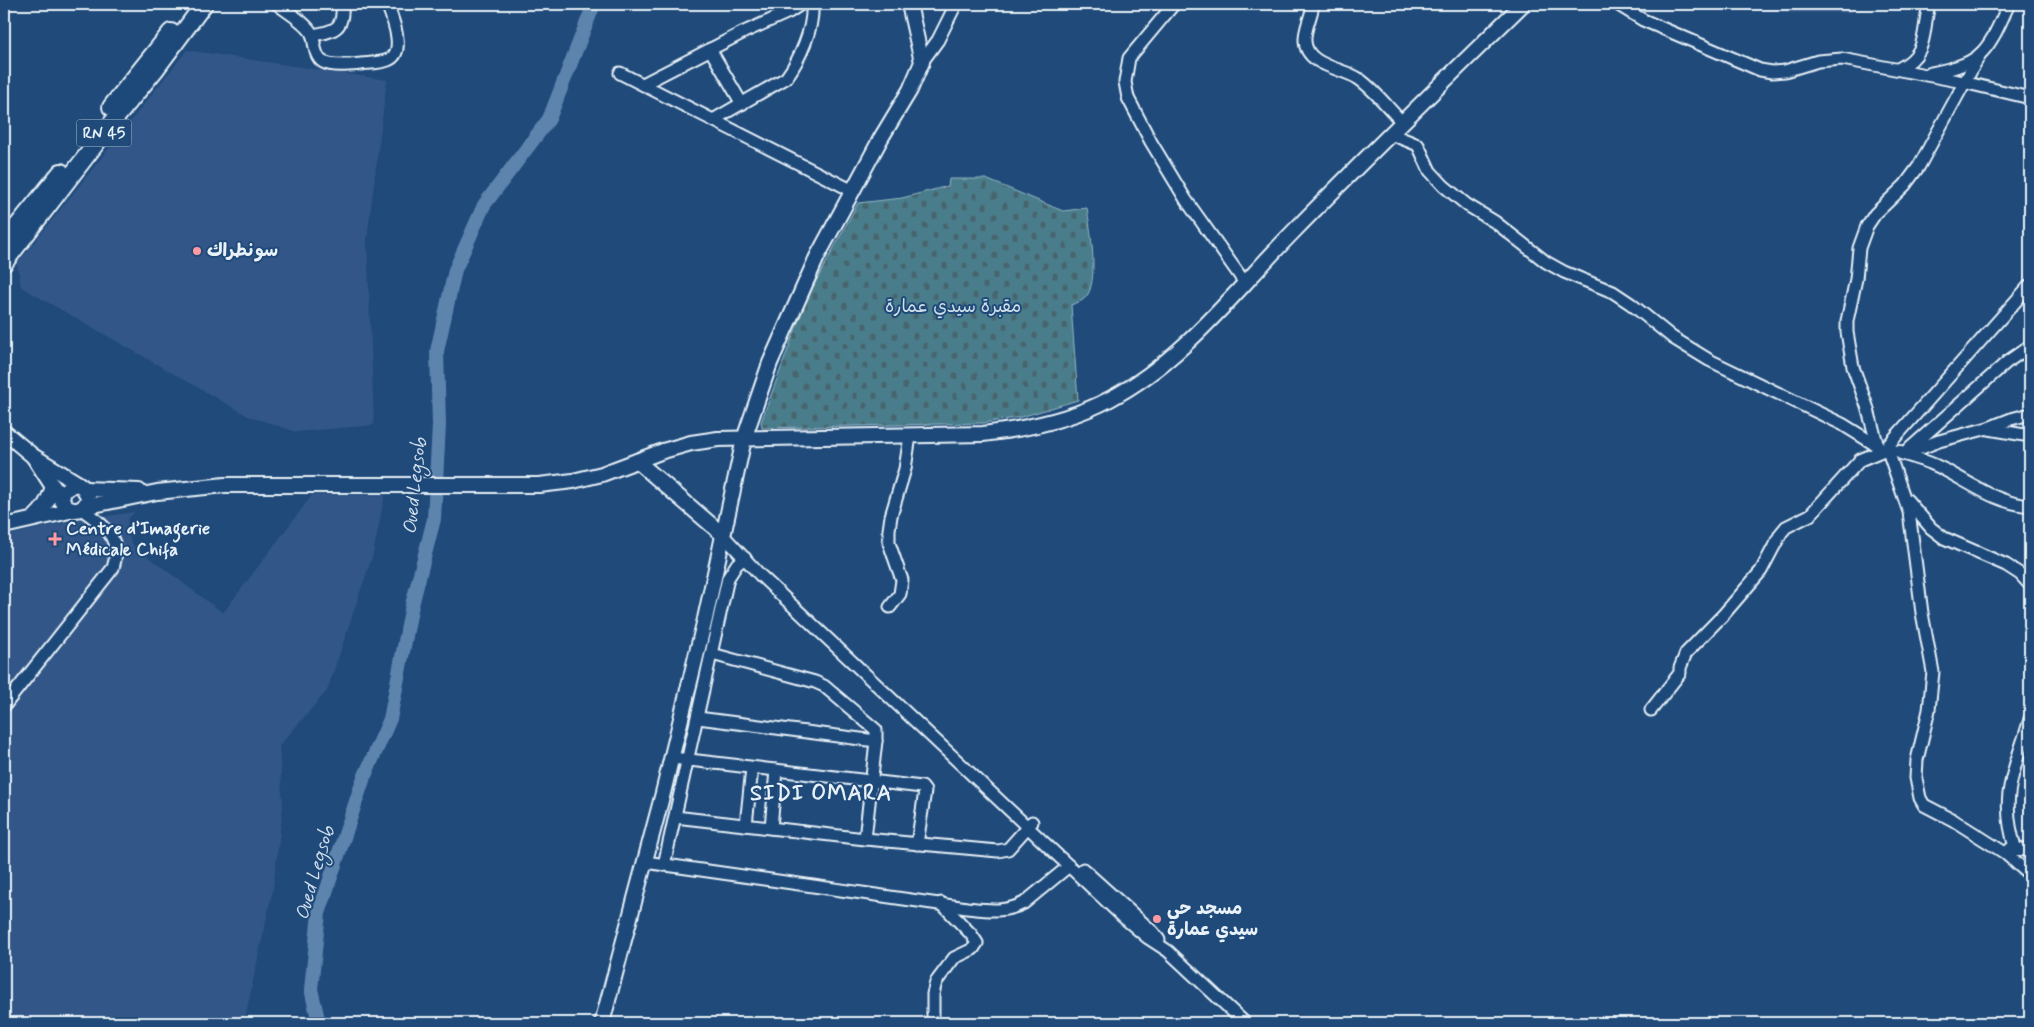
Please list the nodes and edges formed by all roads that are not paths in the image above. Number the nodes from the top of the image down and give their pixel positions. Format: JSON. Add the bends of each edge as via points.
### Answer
{"nodes":[{"id":1,"x":190,"y":4,"type":"edge"},
{"id":2,"x":204,"y":4,"type":"edge"},
{"id":3,"x":342,"y":4,"type":"edge"},
{"id":4,"x":387,"y":4,"type":"edge"},
{"id":5,"x":802,"y":4,"type":"edge"},
{"id":6,"x":812,"y":4,"type":"edge"},
{"id":7,"x":909,"y":4,"type":"edge"},
{"id":8,"x":956,"y":4,"type":"edge"},
{"id":9,"x":1174,"y":4,"type":"edge"},
{"id":10,"x":1313,"y":4,"type":"edge"},
{"id":11,"x":1523,"y":4,"type":"edge"},
{"id":12,"x":1617,"y":4,"type":"edge"},
{"id":13,"x":1929,"y":4,"type":"edge"},
{"id":14,"x":2009,"y":4,"type":"edge"},
{"id":15,"x":279,"y":5,"type":"edge"},
{"id":16,"x":313,"y":35,"type":"junction"},
{"id":17,"x":710,"y":49,"type":"junction"},
{"id":18,"x":1979,"y":56,"type":"junction"},
{"id":19,"x":922,"y":62,"type":"junction"},
{"id":20,"x":1898,"y":69,"type":"junction"},
{"id":21,"x":620,"y":73,"type":"dead end"},
{"id":22,"x":1922,"y":74,"type":"junction"},
{"id":23,"x":1963,"y":82,"type":"junction"},
{"id":24,"x":643,"y":84,"type":"junction"},
{"id":25,"x":2030,"y":98,"type":"edge"},
{"id":26,"x":742,"y":104,"type":"junction"},
{"id":27,"x":713,"y":120,"type":"junction"},
{"id":28,"x":1402,"y":122,"type":"junction"},
{"id":29,"x":1391,"y":134,"type":"junction"},
{"id":30,"x":853,"y":191,"type":"junction"},
{"id":31,"x":4,"y":242,"type":"edge"},
{"id":32,"x":4,"y":263,"type":"edge"},
{"id":33,"x":1245,"y":283,"type":"junction"},
{"id":34,"x":2030,"y":285,"type":"edge"},
{"id":35,"x":2030,"y":346,"type":"edge"},
{"id":36,"x":2030,"y":414,"type":"edge"},
{"id":37,"x":1988,"y":428,"type":"junction"},
{"id":38,"x":4,"y":432,"type":"edge"},
{"id":39,"x":910,"y":436,"type":"junction"},
{"id":40,"x":2030,"y":436,"type":"edge"},
{"id":41,"x":744,"y":439,"type":"junction"},
{"id":42,"x":1890,"y":450,"type":"junction"},
{"id":43,"x":33,"y":456,"type":"junction"},
{"id":44,"x":637,"y":461,"type":"junction"},
{"id":45,"x":52,"y":486,"type":"junction"},
{"id":46,"x":82,"y":487,"type":"junction"},
{"id":47,"x":157,"y":492,"type":"junction"},
{"id":48,"x":1902,"y":492,"type":"junction"},
{"id":49,"x":62,"y":499,"type":"junction"},
{"id":50,"x":2030,"y":506,"type":"edge"},
{"id":51,"x":80,"y":508,"type":"junction"},
{"id":52,"x":31,"y":520,"type":"junction"},
{"id":53,"x":4,"y":526,"type":"edge"},
{"id":54,"x":722,"y":534,"type":"junction"},
{"id":55,"x":745,"y":558,"type":"junction"},
{"id":56,"x":715,"y":571,"type":"junction"},
{"id":57,"x":728,"y":578,"type":"junction"},
{"id":58,"x":2030,"y":585,"type":"edge"},
{"id":59,"x":890,"y":607,"type":"dead end"},
{"id":60,"x":705,"y":619,"type":"junction"},
{"id":61,"x":719,"y":622,"type":"junction"},
{"id":62,"x":712,"y":654,"type":"junction"},
{"id":63,"x":4,"y":706,"type":"edge"},
{"id":64,"x":1652,"y":710,"type":"dead end"},
{"id":65,"x":698,"y":718,"type":"junction"},
{"id":66,"x":2030,"y":719,"type":"edge"},
{"id":67,"x":876,"y":741,"type":"junction"},
{"id":68,"x":672,"y":758,"type":"junction"},
{"id":69,"x":688,"y":760,"type":"junction"},
{"id":70,"x":752,"y":768,"type":"junction"},
{"id":71,"x":776,"y":770,"type":"junction"},
{"id":72,"x":870,"y":781,"type":"junction"},
{"id":73,"x":675,"y":817,"type":"junction"},
{"id":74,"x":1030,"y":824,"type":"junction"},
{"id":75,"x":746,"y":825,"type":"junction"},
{"id":76,"x":771,"y":828,"type":"junction"},
{"id":77,"x":865,"y":839,"type":"junction"},
{"id":78,"x":917,"y":844,"type":"junction"},
{"id":79,"x":1990,"y":844,"type":"junction"},
{"id":80,"x":2016,"y":850,"type":"junction"},
{"id":81,"x":2030,"y":850,"type":"edge"},
{"id":82,"x":645,"y":862,"type":"junction"},
{"id":83,"x":664,"y":865,"type":"junction"},
{"id":84,"x":1070,"y":866,"type":"junction"},
{"id":85,"x":2030,"y":875,"type":"edge"},
{"id":86,"x":941,"y":903,"type":"junction"},
{"id":87,"x":1168,"y":951,"type":"junction"},
{"id":88,"x":602,"y":1023,"type":"edge"},
{"id":89,"x":933,"y":1023,"type":"edge"},
{"id":90,"x":1245,"y":1023,"type":"edge"}],
"edges":[{"from":1,"to":31,"type":"highway","number":"RN 45","via":[[171,33]]},
{"from":2,"to":32,"type":"highway","number":"RN 45"},
{"from":3,"to":16,"type":"street","via":[[342,20],[336,28]]},
{"from":4,"to":16,"type":"street","via":[[398,48],[390,59],[356,64],[323,62],[317,56]]},
{"from":5,"to":17,"type":"street"},
{"from":6,"to":26,"type":"street","via":[[809,27],[786,78]]},
{"from":7,"to":19,"type":"main road"},
{"from":8,"to":19,"type":"street","via":[[938,40]]},
{"from":9,"to":33,"type":"street","via":[[1129,58],[1125,82],[1128,98],[1186,200]]},
{"from":10,"to":28,"type":"street","via":[[1305,42],[1309,54],[1322,64],[1360,80]]},
{"from":11,"to":28,"type":"main road"},
{"from":12,"to":20,"type":"street","via":[[1643,20],[1760,70],[1785,71],[1818,61],[1842,59]]},
{"from":13,"to":20,"type":"street","via":[[1922,45],[1909,64]]},
{"from":14,"to":18,"type":"street"},
{"from":15,"to":16,"type":"street"},
{"from":17,"to":24,"type":"street"},
{"from":17,"to":26,"type":"street"},
{"from":18,"to":22,"type":"street","via":[[1952,69]]},
{"from":18,"to":23,"type":"street"},
{"from":19,"to":30,"type":"main road","via":[[910,90]]},
{"from":20,"to":22,"type":"street"},
{"from":21,"to":24,"type":"street"},
{"from":22,"to":23,"type":"street"},
{"from":23,"to":25,"type":"street"},
{"from":23,"to":42,"type":"street","via":[[1920,166],[1875,214],[1859,248],[1847,320],[1852,367]]},
{"from":24,"to":27,"type":"street"},
{"from":26,"to":27,"type":"street"},
{"from":27,"to":30,"type":"street"},
{"from":28,"to":29,"type":"main road"},
{"from":29,"to":33,"type":"main road"},
{"from":29,"to":42,"type":"street","via":[[1418,145],[1430,171],[1444,186],[1546,262],[1613,292],[1673,338],[1709,360]]},
{"from":30,"to":41,"type":"main road","via":[[790,315]]},
{"from":33,"to":39,"type":"main road","via":[[1171,358],[1110,399],[1044,423],[1013,430]]},
{"from":34,"to":42,"type":"street"},
{"from":35,"to":42,"type":"street","via":[[2000,368],[1936,427]]},
{"from":36,"to":37,"type":"street"},
{"from":37,"to":40,"type":"street"},
{"from":37,"to":42,"type":"street"},
{"from":38,"to":43,"type":"main road"},
{"from":39,"to":41,"type":"main road"},
{"from":39,"to":59,"type":"street","via":[[889,530],[889,543],[902,580],[900,594]]},
{"from":41,"to":44,"type":"main road","via":[[691,443]]},
{"from":41,"to":54,"type":"main road"},
{"from":42,"to":48,"type":"street"},
{"from":42,"to":50,"type":"street","via":[[1941,468],[2005,502]]},
{"from":42,"to":64,"type":"street","via":[[1860,460],[1810,515],[1786,527],[1761,570],[1686,653],[1680,673]]},
{"from":43,"to":45,"type":"main road"},
{"from":43,"to":46,"type":"main road"},
{"from":44,"to":47,"type":"main road","via":[[573,481],[524,486],[249,484]]},
{"from":44,"to":54,"type":"main road"},
{"from":45,"to":49,"type":"main road"},
{"from":45,"to":52,"type":"main road","via":[[49,501]]},
{"from":46,"to":47,"type":"main road"},
{"from":46,"to":49,"type":"main road","via":[[70,485]]},
{"from":46,"to":51,"type":"main road","via":[[88,496]]},
{"from":47,"to":51,"type":"main road"},
{"from":48,"to":58,"type":"street","via":[[1931,528],[1944,538],[2006,565]]},
{"from":48,"to":79,"type":"street","via":[[1934,672],[1930,710],[1916,760],[1918,789],[1924,805]]},
{"from":49,"to":51,"type":"main road","via":[[66,507]]},
{"from":51,"to":52,"type":"main road"},
{"from":51,"to":63,"type":"street","via":[[110,533],[116,559],[113,568]]},
{"from":52,"to":53,"type":"main road"},
{"from":54,"to":55,"type":"street"},
{"from":54,"to":56,"type":"main road"},
{"from":55,"to":57,"type":"street"},
{"from":55,"to":74,"type":"street"},
{"from":56,"to":57,"type":"street"},
{"from":56,"to":60,"type":"main road"},
{"from":57,"to":61,"type":"street"},
{"from":60,"to":61,"type":"street"},
{"from":60,"to":68,"type":"main road"},
{"from":61,"to":62,"type":"street"},
{"from":62,"to":65,"type":"street"},
{"from":62,"to":67,"type":"street","via":[[824,686],[876,730]]},
{"from":65,"to":67,"type":"street"},
{"from":65,"to":69,"type":"street"},
{"from":66,"to":80,"type":"street","via":[[2009,782],[2008,813]]},
{"from":67,"to":72,"type":"street"},
{"from":68,"to":69,"type":"street"},
{"from":68,"to":82,"type":"main road"},
{"from":69,"to":70,"type":"street"},
{"from":69,"to":73,"type":"street"},
{"from":70,"to":71,"type":"street"},
{"from":70,"to":75,"type":"street"},
{"from":71,"to":72,"type":"street"},
{"from":71,"to":76,"type":"street"},
{"from":72,"to":77,"type":"street"},
{"from":72,"to":78,"type":"street","via":[[924,788]]},
{"from":73,"to":75,"type":"street"},
{"from":73,"to":83,"type":"street"},
{"from":74,"to":78,"type":"street","via":[[1004,851]]},
{"from":74,"to":84,"type":"street"},
{"from":74,"to":87,"type":"street","via":[[1153,932]]},
{"from":75,"to":76,"type":"street"},
{"from":76,"to":77,"type":"street"},
{"from":77,"to":78,"type":"street"},
{"from":79,"to":80,"type":"street"},
{"from":79,"to":85,"type":"street"},
{"from":80,"to":81,"type":"street"},
{"from":82,"to":83,"type":"street"},
{"from":82,"to":88,"type":"main road"},
{"from":83,"to":86,"type":"street"},
{"from":84,"to":86,"type":"street","via":[[1016,908],[994,910]]},
{"from":84,"to":87,"type":"street","via":[[1122,916]]},
{"from":86,"to":89,"type":"street","via":[[977,943],[973,949],[954,958],[936,982]]},
{"from":87,"to":90,"type":"street"}]}
